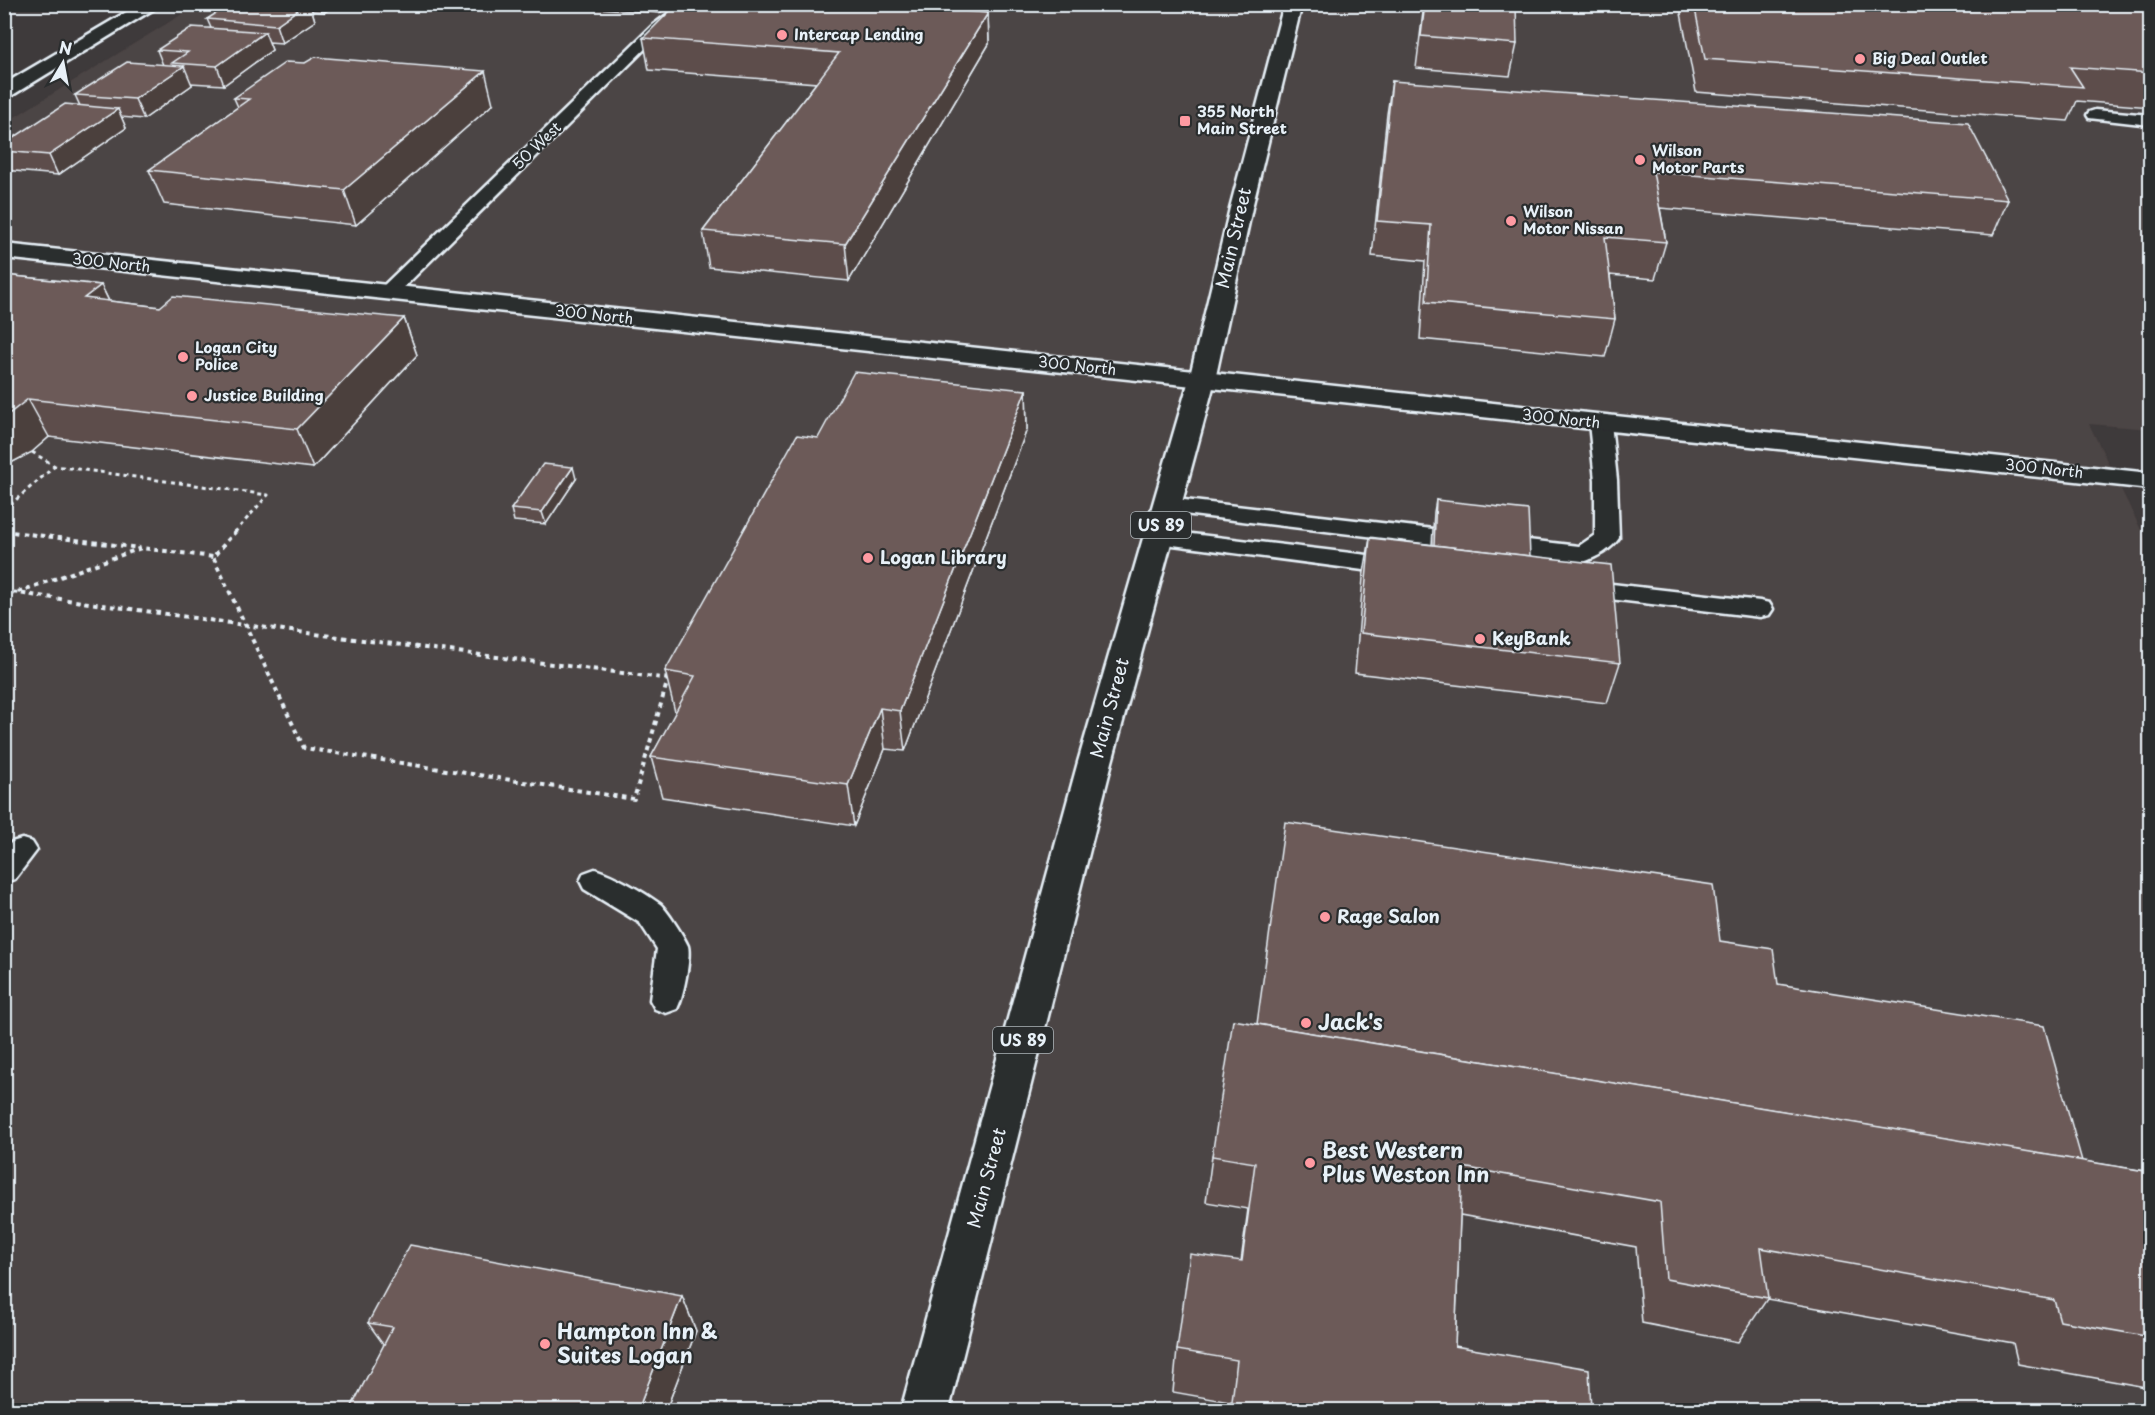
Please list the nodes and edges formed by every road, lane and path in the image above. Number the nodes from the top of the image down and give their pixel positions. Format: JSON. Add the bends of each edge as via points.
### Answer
{"nodes":[{"id":1,"x":154,"y":4,"type":"edge"},
{"id":2,"x":691,"y":4,"type":"edge"},
{"id":3,"x":1293,"y":4,"type":"edge"},
{"id":4,"x":4,"y":92,"type":"edge"},
{"id":5,"x":2095,"y":116,"type":"edge"},
{"id":6,"x":2151,"y":120,"type":"edge"},
{"id":7,"x":4,"y":251,"type":"edge"},
{"id":8,"x":387,"y":292,"type":"junction"},
{"id":9,"x":1202,"y":380,"type":"junction"},
{"id":10,"x":1600,"y":423,"type":"junction"},
{"id":11,"x":32,"y":452,"type":"edge"},
{"id":12,"x":55,"y":466,"type":"junction"},
{"id":13,"x":2151,"y":481,"type":"edge"},
{"id":14,"x":4,"y":510,"type":"edge"},
{"id":15,"x":1162,"y":521,"type":"junction"},
{"id":16,"x":4,"y":531,"type":"edge"},
{"id":17,"x":141,"y":548,"type":"junction"},
{"id":18,"x":213,"y":557,"type":"junction"},
{"id":19,"x":1429,"y":570,"type":"edge"},
{"id":20,"x":1559,"y":586,"type":"edge"},
{"id":21,"x":4,"y":591,"type":"edge"},
{"id":22,"x":16,"y":592,"type":"junction"},
{"id":23,"x":1760,"y":609,"type":"dead end"},
{"id":24,"x":244,"y":625,"type":"junction"},
{"id":25,"x":668,"y":679,"type":"junction"},
{"id":26,"x":680,"y":681,"type":"edge"},
{"id":27,"x":595,"y":881,"type":"dead end"},
{"id":28,"x":666,"y":1000,"type":"dead end"},
{"id":29,"x":925,"y":1410,"type":"edge"}],
"edges":[{"from":1,"to":4,"type":"street"},
{"from":2,"to":8,"type":"lane","name":"50 West","via":[[658,28]]},
{"from":3,"to":9,"type":"street","name":"Main Street","number":"US 89"},
{"from":5,"to":6,"type":"lane"},
{"from":7,"to":8,"type":"street","name":"300 North"},
{"from":8,"to":9,"type":"street","name":"300 North"},
{"from":9,"to":10,"type":"street","name":"300 North"},
{"from":9,"to":15,"type":"street","name":"Main Street","number":"US 89"},
{"from":10,"to":13,"type":"street","name":"300 North"},
{"from":10,"to":15,"type":"lane","via":[[1607,538],[1583,554]]},
{"from":11,"to":12,"type":"path"},
{"from":12,"to":14,"type":"path"},
{"from":12,"to":18,"type":"path","via":[[268,495]]},
{"from":15,"to":19,"type":"lane"},
{"from":15,"to":29,"type":"street","name":"Main Street","number":"US 89"},
{"from":16,"to":17,"type":"path"},
{"from":17,"to":18,"type":"path"},
{"from":17,"to":22,"type":"path"},
{"from":18,"to":24,"type":"path"},
{"from":20,"to":23,"type":"lane"},
{"from":21,"to":22,"type":"path"},
{"from":22,"to":24,"type":"path"},
{"from":24,"to":25,"type":"path"},
{"from":24,"to":25,"type":"path","via":[[304,748],[634,799]]},
{"from":25,"to":26,"type":"path"},
{"from":27,"to":28,"type":"lane","via":[[651,914],[673,948]]}]}
